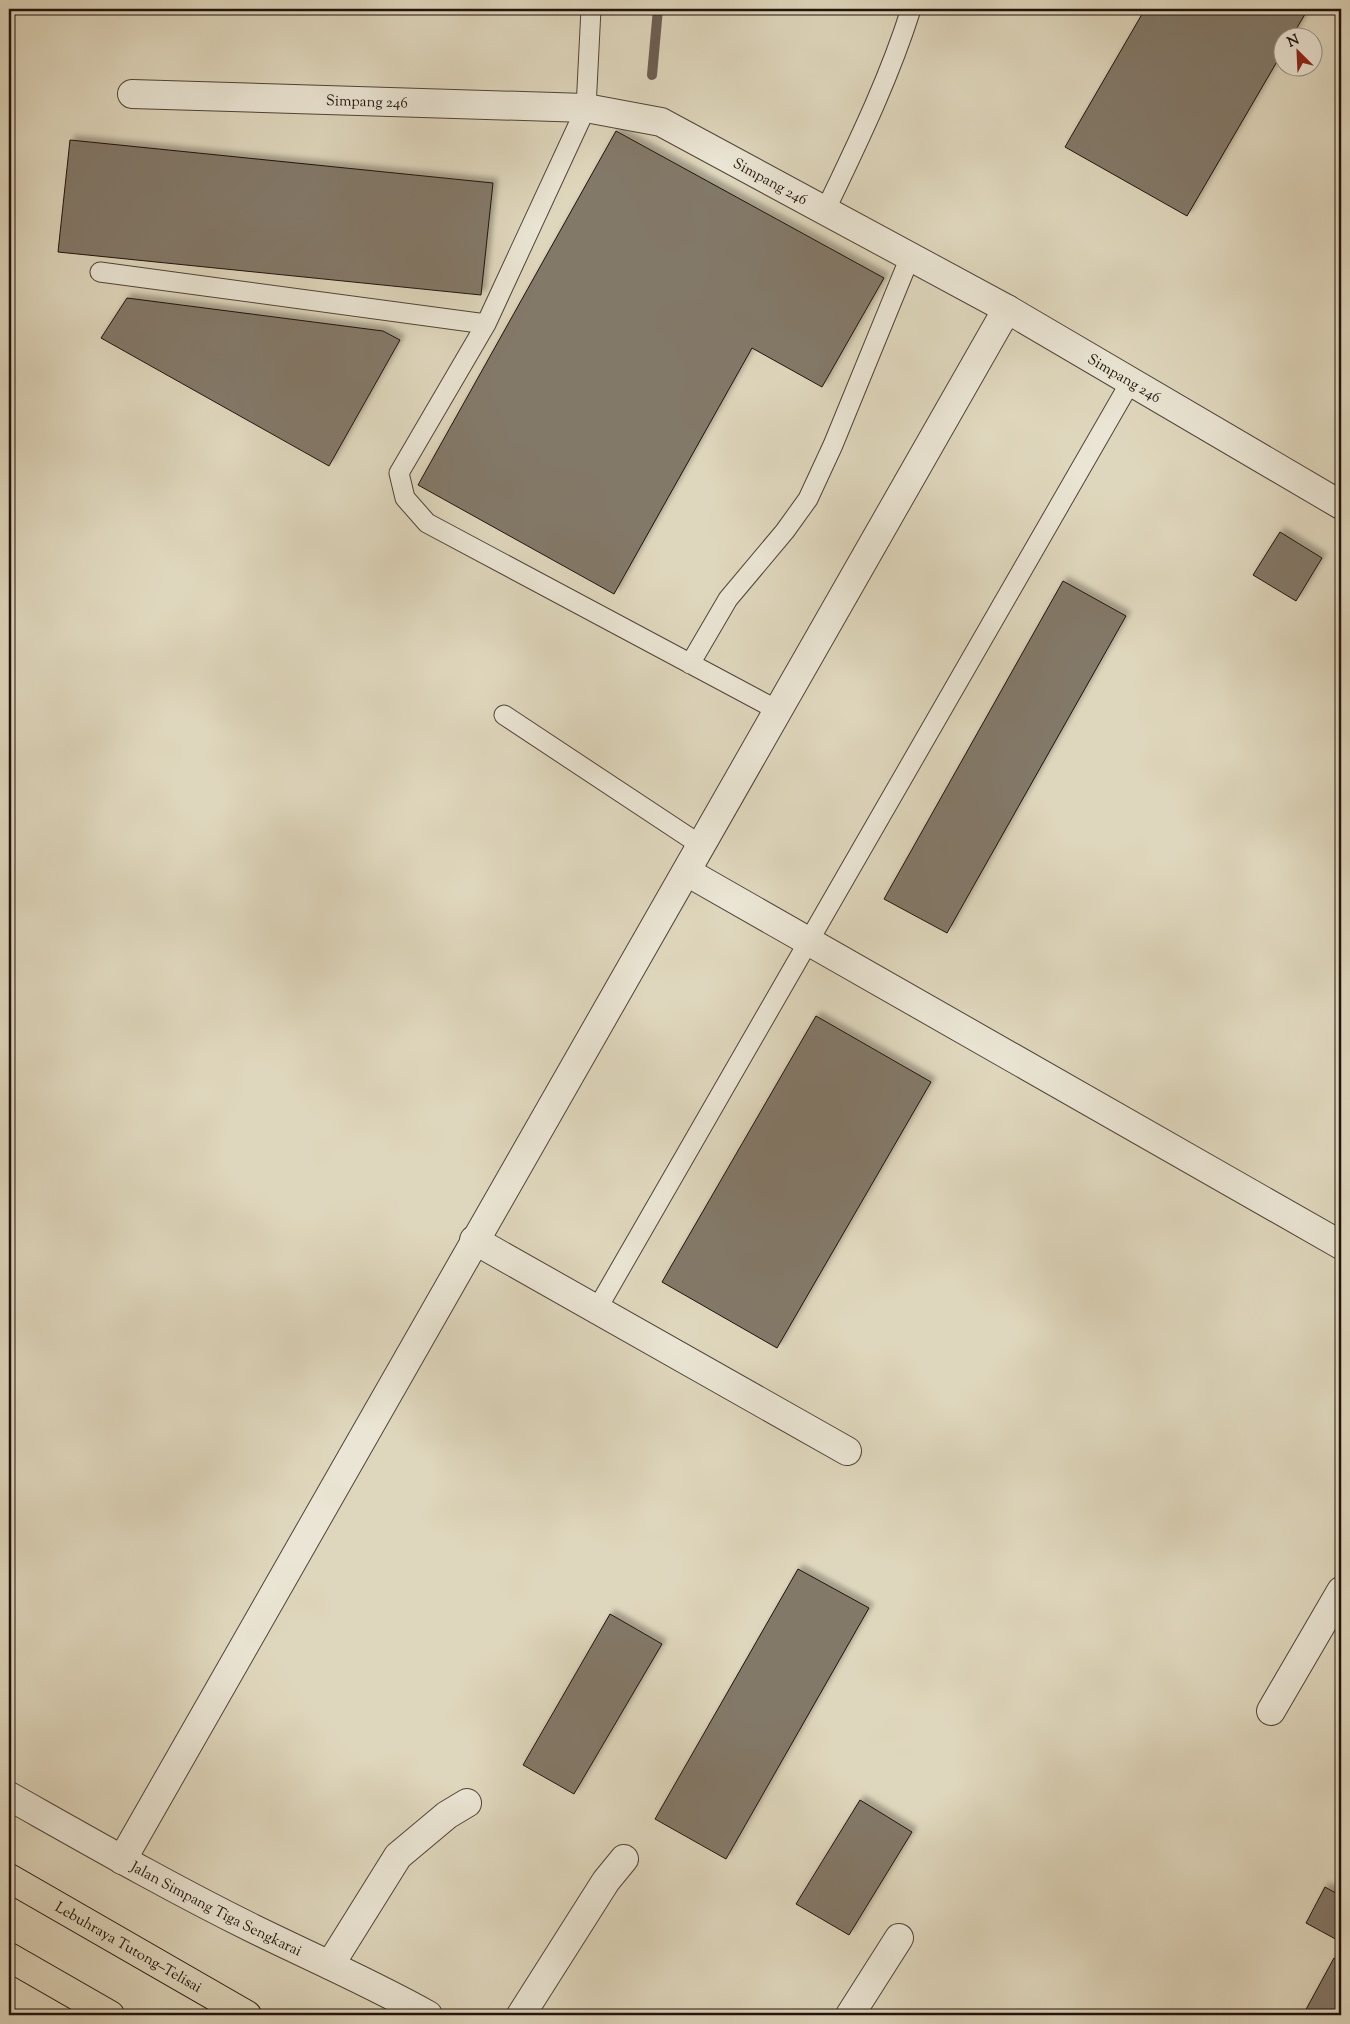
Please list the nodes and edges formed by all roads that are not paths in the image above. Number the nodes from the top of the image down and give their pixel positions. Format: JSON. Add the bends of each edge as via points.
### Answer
{"nodes":[{"id":1,"x":591,"y":9,"type":"edge"},
{"id":2,"x":911,"y":9,"type":"edge"},
{"id":3,"x":132,"y":94,"type":"dead end"},
{"id":4,"x":586,"y":108,"type":"junction"},
{"id":5,"x":825,"y":211,"type":"junction"},
{"id":6,"x":910,"y":256,"type":"junction"},
{"id":7,"x":100,"y":272,"type":"dead end"},
{"id":8,"x":1007,"y":310,"type":"junction"},
{"id":9,"x":486,"y":324,"type":"junction"},
{"id":10,"x":1130,"y":382,"type":"junction"},
{"id":11,"x":1341,"y":505,"type":"edge"},
{"id":12,"x":690,"y":664,"type":"junction"},
{"id":13,"x":779,"y":711,"type":"junction"},
{"id":14,"x":504,"y":715,"type":"dead end"},
{"id":15,"x":702,"y":846,"type":"junction"},
{"id":16,"x":687,"y":872,"type":"junction"},
{"id":17,"x":808,"y":940,"type":"junction"},
{"id":18,"x":474,"y":1240,"type":"junction"},
{"id":19,"x":1341,"y":1245,"type":"edge"},
{"id":20,"x":597,"y":1308,"type":"junction"},
{"id":21,"x":847,"y":1450,"type":"dead end"},
{"id":22,"x":1341,"y":1591,"type":"edge"},
{"id":23,"x":1271,"y":1711,"type":"dead end"},
{"id":24,"x":9,"y":1796,"type":"edge"},
{"id":25,"x":467,"y":1803,"type":"dead end"},
{"id":26,"x":624,"y":1859,"type":"dead end"},
{"id":27,"x":122,"y":1860,"type":"junction"},
{"id":28,"x":9,"y":1878,"type":"edge"},
{"id":29,"x":899,"y":1938,"type":"dead end"},
{"id":30,"x":9,"y":1957,"type":"edge"},
{"id":31,"x":330,"y":1965,"type":"junction"},
{"id":32,"x":110,"y":2015,"type":"edge"},
{"id":33,"x":247,"y":2015,"type":"edge"},
{"id":34,"x":428,"y":2015,"type":"edge"},
{"id":35,"x":521,"y":2015,"type":"edge"},
{"id":36,"x":850,"y":2015,"type":"edge"}],
"edges":[{"from":1,"to":4,"type":"lane"},
{"from":2,"to":5,"type":"lane","via":[[874,107]]},
{"from":3,"to":4,"type":"street","name":"Simpang 246"},
{"from":4,"to":5,"type":"street","name":"Simpang 246","via":[[661,122]]},
{"from":4,"to":9,"type":"lane"},
{"from":5,"to":6,"type":"street","name":"Simpang 246"},
{"from":6,"to":8,"type":"street","name":"Simpang 246"},
{"from":6,"to":12,"type":"lane","via":[[808,499],[728,599]]},
{"from":7,"to":9,"type":"lane"},
{"from":8,"to":10,"type":"street","name":"Simpang 246"},
{"from":8,"to":13,"type":"street"},
{"from":9,"to":12,"type":"lane","via":[[399,473],[405,498],[427,523]]},
{"from":10,"to":11,"type":"street","name":"Simpang 246"},
{"from":10,"to":17,"type":"lane"},
{"from":12,"to":13,"type":"lane"},
{"from":13,"to":15,"type":"street"},
{"from":14,"to":15,"type":"lane"},
{"from":15,"to":16,"type":"street"},
{"from":16,"to":17,"type":"street"},
{"from":16,"to":18,"type":"street"},
{"from":17,"to":19,"type":"street"},
{"from":17,"to":20,"type":"lane"},
{"from":18,"to":20,"type":"street"},
{"from":18,"to":27,"type":"street"},
{"from":20,"to":21,"type":"street"},
{"from":22,"to":23,"type":"street"},
{"from":24,"to":27,"type":"street","name":"Jalan Simpang Tiga Sengkarai"},
{"from":25,"to":31,"type":"street","via":[[447,1814],[398,1856]]},
{"from":26,"to":35,"type":"street","via":[[606,1881]]},
{"from":27,"to":31,"type":"street","name":"Jalan Simpang Tiga Sengkarai","via":[[251,1928]]},
{"from":28,"to":33,"type":"highway","name":"Lebuhraya Tutong–Telisai"},
{"from":29,"to":36,"type":"street"},
{"from":30,"to":32,"type":"highway"},
{"from":31,"to":34,"type":"street","name":"Jalan Simpang Tiga Sengkarai"}]}
